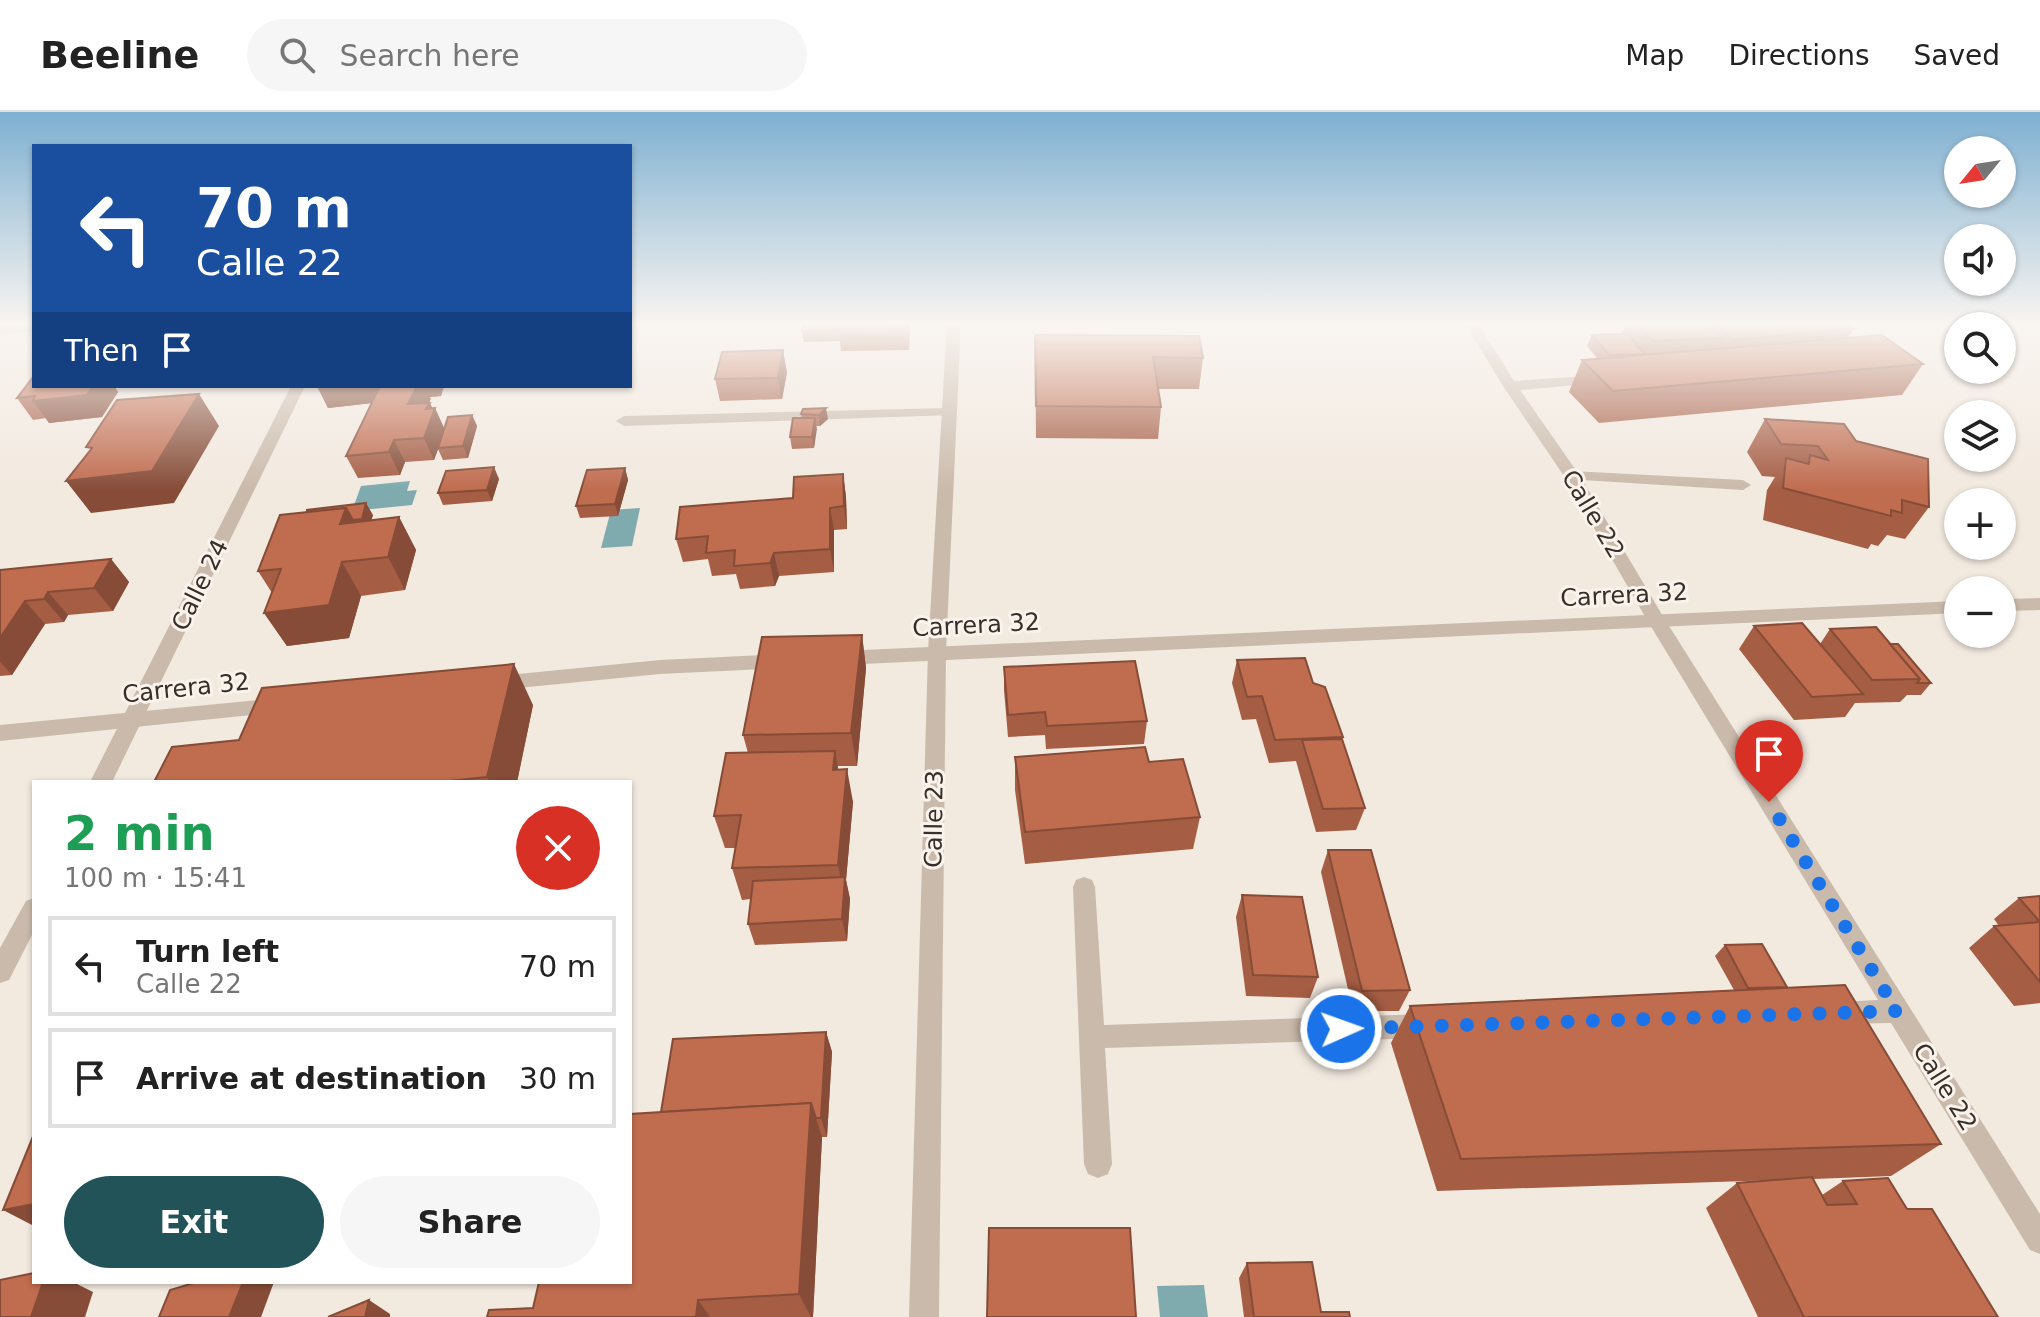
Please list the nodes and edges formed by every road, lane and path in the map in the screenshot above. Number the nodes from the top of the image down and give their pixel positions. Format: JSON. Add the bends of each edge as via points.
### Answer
{"nodes":[{"id":1,"x":950,"y":378,"type":"edge"},
{"id":2,"x":1505,"y":378,"type":"edge"},
{"id":3,"x":1608,"y":378,"type":"edge"},
{"id":4,"x":1510,"y":386,"type":"junction"},
{"id":5,"x":297,"y":388,"type":"edge"},
{"id":6,"x":948,"y":412,"type":"junction"},
{"id":7,"x":624,"y":421,"type":"dead end"},
{"id":8,"x":1572,"y":476,"type":"junction"},
{"id":9,"x":1743,"y":485,"type":"dead end"},
{"id":10,"x":2040,"y":604,"type":"edge"},
{"id":11,"x":2016,"y":605,"type":"edge"},
{"id":12,"x":1944,"y":608,"type":"edge"},
{"id":13,"x":1656,"y":620,"type":"junction"},
{"id":14,"x":937,"y":652,"type":"junction"},
{"id":15,"x":475,"y":686,"type":"edge"},
{"id":16,"x":305,"y":702,"type":"edge"},
{"id":17,"x":134,"y":719,"type":"junction"},
{"id":18,"x":0,"y":733,"type":"edge"},
{"id":19,"x":102,"y":780,"type":"edge"},
{"id":20,"x":1084,"y":887,"type":"dead end"},
{"id":21,"x":32,"y":912,"type":"edge"},
{"id":22,"x":0,"y":972,"type":"edge"},
{"id":23,"x":1897,"y":1011,"type":"junction"},
{"id":24,"x":1807,"y":1014,"type":"edge"},
{"id":25,"x":1441,"y":1025,"type":"edge"},
{"id":26,"x":1092,"y":1037,"type":"junction"},
{"id":27,"x":1098,"y":1164,"type":"dead end"},
{"id":28,"x":2040,"y":1240,"type":"edge"},
{"id":29,"x":924,"y":1317,"type":"edge"}],
"edges":[{"from":1,"to":6,"type":"street","name":"Calle 23"},
{"from":2,"to":4,"type":"street","name":"Calle 22"},
{"from":3,"to":4,"type":"street"},
{"from":4,"to":8,"type":"street","name":"Calle 22"},
{"from":5,"to":17,"type":"street","name":"Calle 24"},
{"from":6,"to":7,"type":"street"},
{"from":6,"to":14,"type":"street","name":"Calle 23"},
{"from":8,"to":9,"type":"street"},
{"from":8,"to":13,"type":"street","name":"Calle 22"},
{"from":10,"to":11,"type":"street"},
{"from":12,"to":13,"type":"street","name":"Carrera 32"},
{"from":13,"to":14,"type":"street","name":"Carrera 32"},
{"from":13,"to":23,"type":"street","name":"Calle 22"},
{"from":14,"to":15,"type":"street","name":"Carrera 32","via":[[660,667]]},
{"from":14,"to":29,"type":"street","name":"Calle 23"},
{"from":16,"to":17,"type":"street","name":"Carrera 32"},
{"from":17,"to":18,"type":"street","name":"Carrera 32"},
{"from":17,"to":19,"type":"street","name":"Calle 24"},
{"from":20,"to":26,"type":"street"},
{"from":21,"to":22,"type":"street"},
{"from":23,"to":24,"type":"street"},
{"from":23,"to":28,"type":"street","name":"Calle 22"},
{"from":25,"to":26,"type":"street"},
{"from":26,"to":27,"type":"street"}]}
